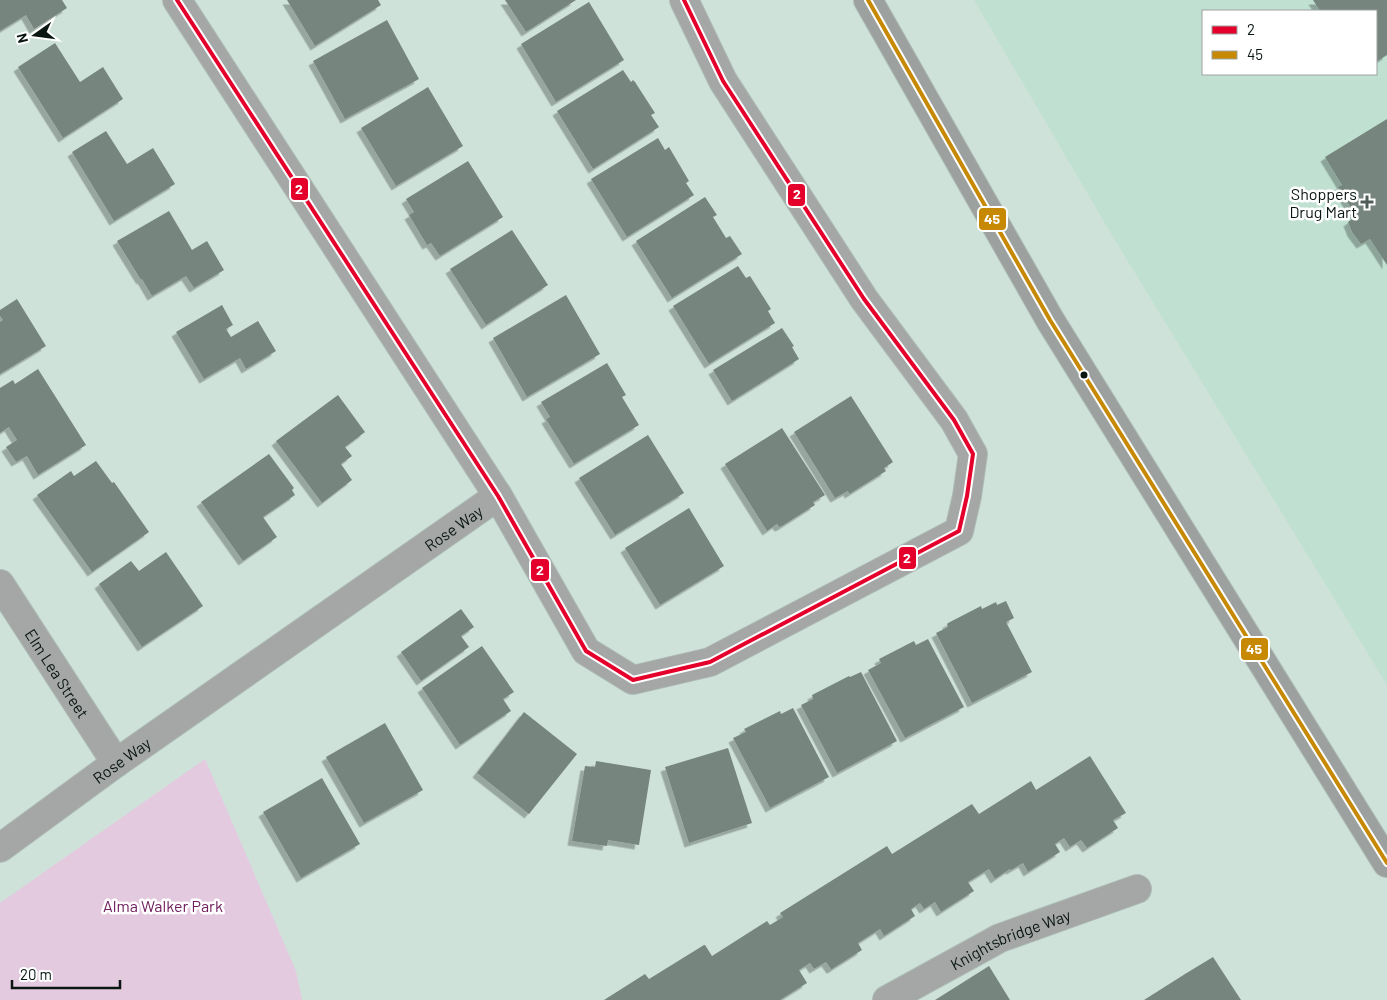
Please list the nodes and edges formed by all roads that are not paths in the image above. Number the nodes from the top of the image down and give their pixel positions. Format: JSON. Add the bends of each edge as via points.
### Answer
{"nodes":[{"id":1,"x":177,"y":0,"type":"edge"},
{"id":2,"x":684,"y":0,"type":"edge"},
{"id":3,"x":868,"y":0,"type":"edge"},
{"id":4,"x":498,"y":496,"type":"junction"},
{"id":5,"x":0,"y":584,"type":"edge"},
{"id":6,"x":116,"y":763,"type":"junction"},
{"id":7,"x":0,"y":848,"type":"edge"},
{"id":8,"x":1387,"y":863,"type":"edge"},
{"id":9,"x":1137,"y":889,"type":"dead end"},
{"id":10,"x":887,"y":1000,"type":"edge"}],
"edges":[{"from":1,"to":4,"type":"street","name":"Rose Way"},
{"from":2,"to":4,"type":"street","via":[[723,81],[864,299],[954,420],[974,454],[959,532],[710,662],[633,680],[586,651]]},
{"from":3,"to":8,"type":"main road","via":[[1050,320]]},
{"from":4,"to":6,"type":"street","name":"Rose Way"},
{"from":5,"to":6,"type":"street","name":"Elm Lea Street"},
{"from":6,"to":7,"type":"street","name":"Rose Way"},
{"from":9,"to":10,"type":"street","name":"Knightsbridge Way","via":[[1000,938]]}]}
